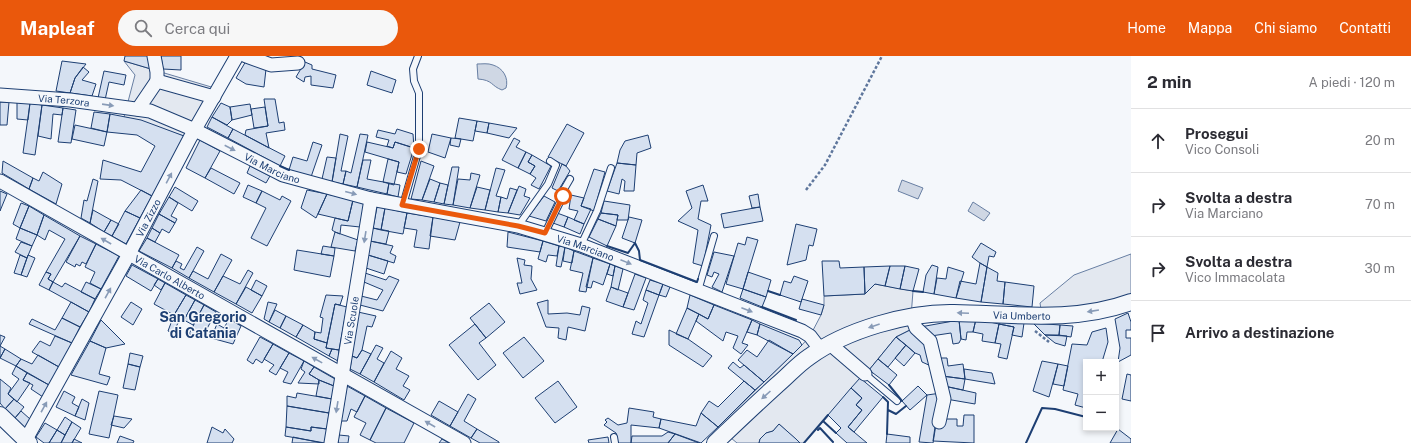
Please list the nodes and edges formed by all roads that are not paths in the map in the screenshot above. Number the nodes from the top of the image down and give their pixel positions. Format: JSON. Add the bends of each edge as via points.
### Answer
{"nodes":[{"id":1,"x":154,"y":56,"type":"edge"},
{"id":2,"x":237,"y":56,"type":"edge"},
{"id":3,"x":246,"y":56,"type":"edge"},
{"id":4,"x":418,"y":56,"type":"edge"},
{"id":5,"x":298,"y":63,"type":"dead end"},
{"id":6,"x":157,"y":76,"type":"junction"},
{"id":7,"x":0,"y":95,"type":"edge"},
{"id":8,"x":214,"y":97,"type":"junction"},
{"id":9,"x":132,"y":108,"type":"junction"},
{"id":10,"x":195,"y":130,"type":"junction"},
{"id":11,"x":550,"y":161,"type":"dead end"},
{"id":12,"x":611,"y":168,"type":"dead end"},
{"id":13,"x":570,"y":179,"type":"dead end"},
{"id":14,"x":0,"y":181,"type":"edge"},
{"id":15,"x":371,"y":198,"type":"junction"},
{"id":16,"x":402,"y":205,"type":"junction"},
{"id":17,"x":518,"y":226,"type":"junction"},
{"id":18,"x":545,"y":233,"type":"junction"},
{"id":19,"x":714,"y":236,"type":"dead end"},
{"id":20,"x":581,"y":245,"type":"junction"},
{"id":21,"x":129,"y":254,"type":"junction"},
{"id":22,"x":698,"y":291,"type":"junction"},
{"id":23,"x":1131,"y":302,"type":"edge"},
{"id":24,"x":912,"y":317,"type":"junction"},
{"id":25,"x":825,"y":347,"type":"junction"},
{"id":26,"x":342,"y":374,"type":"junction"},
{"id":27,"x":865,"y":374,"type":"joint"},
{"id":28,"x":897,"y":401,"type":"dead end"},
{"id":29,"x":0,"y":414,"type":"edge"},
{"id":30,"x":939,"y":422,"type":"dead end"},
{"id":31,"x":720,"y":438,"type":"edge"},
{"id":32,"x":26,"y":442,"type":"edge"},
{"id":33,"x":331,"y":443,"type":"edge"},
{"id":34,"x":464,"y":443,"type":"edge"}],
"edges":[{"from":1,"to":6,"type":"street"},
{"from":2,"to":8,"type":"street","name":"Via Zizzo"},
{"from":3,"to":5,"type":"street","via":[[270,65]]},
{"from":4,"to":16,"type":"lane","via":[[413,69],[419,93],[419,149]]},
{"from":6,"to":8,"type":"street"},
{"from":6,"to":9,"type":"street"},
{"from":7,"to":9,"type":"street","name":"Via Terzora","one_way":true},
{"from":8,"to":10,"type":"street","name":"Via Zizzo"},
{"from":9,"to":10,"type":"street","name":"Via Terzora","via":[[150,111]]},
{"from":10,"to":15,"type":"street","name":"Via Marciano","one_way":true,"via":[[283,175]]},
{"from":21,"to":10,"type":"street","name":"Via Zizzo","one_way":true},
{"from":11,"to":17,"type":"lane","via":[[556,165],[548,184]]},
{"from":12,"to":20,"type":"lane","via":[[597,211]]},
{"from":13,"to":18,"type":"lane"},
{"from":21,"to":14,"type":"street","name":"Via Carlo Alberto","one_way":true},
{"from":15,"to":16,"type":"street","name":"Via Marciano"},
{"from":15,"to":26,"type":"street","name":"Via Scuole","one_way":true},
{"from":16,"to":17,"type":"street","name":"Via Marciano"},
{"from":17,"to":18,"type":"street","name":"Via Marciano"},
{"from":18,"to":20,"type":"street","name":"Via Marciano"},
{"from":19,"to":22,"type":"lane"},
{"from":20,"to":22,"type":"street","name":"Via Marciano","one_way":true},
{"from":26,"to":21,"type":"street","name":"Via Carlo Alberto","one_way":true},
{"from":32,"to":21,"type":"street","name":"Via Zizzo","one_way":true},
{"from":22,"to":25,"type":"street","name":"Via Marciano","one_way":true,"via":[[802,331]]},
{"from":23,"to":24,"type":"street","name":"Via Umberto","one_way":true,"via":[[1066,315],[932,313]]},
{"from":24,"to":25,"type":"street","name":"Via Umberto","one_way":true,"via":[[894,319],[854,333]]},
{"from":24,"to":30,"type":"street","via":[[916,328],[930,341],[944,398]]},
{"from":25,"to":27,"type":"street"},
{"from":25,"to":31,"type":"street","name":"Via Umberto","one_way":true,"via":[[807,358]]},
{"from":26,"to":33,"type":"street","name":"Via Scuole","one_way":true},
{"from":34,"to":26,"type":"street","name":"Via Carlo Alberto","one_way":true},
{"from":27,"to":28,"type":"lane"},
{"from":29,"to":32,"type":"street"}]}
